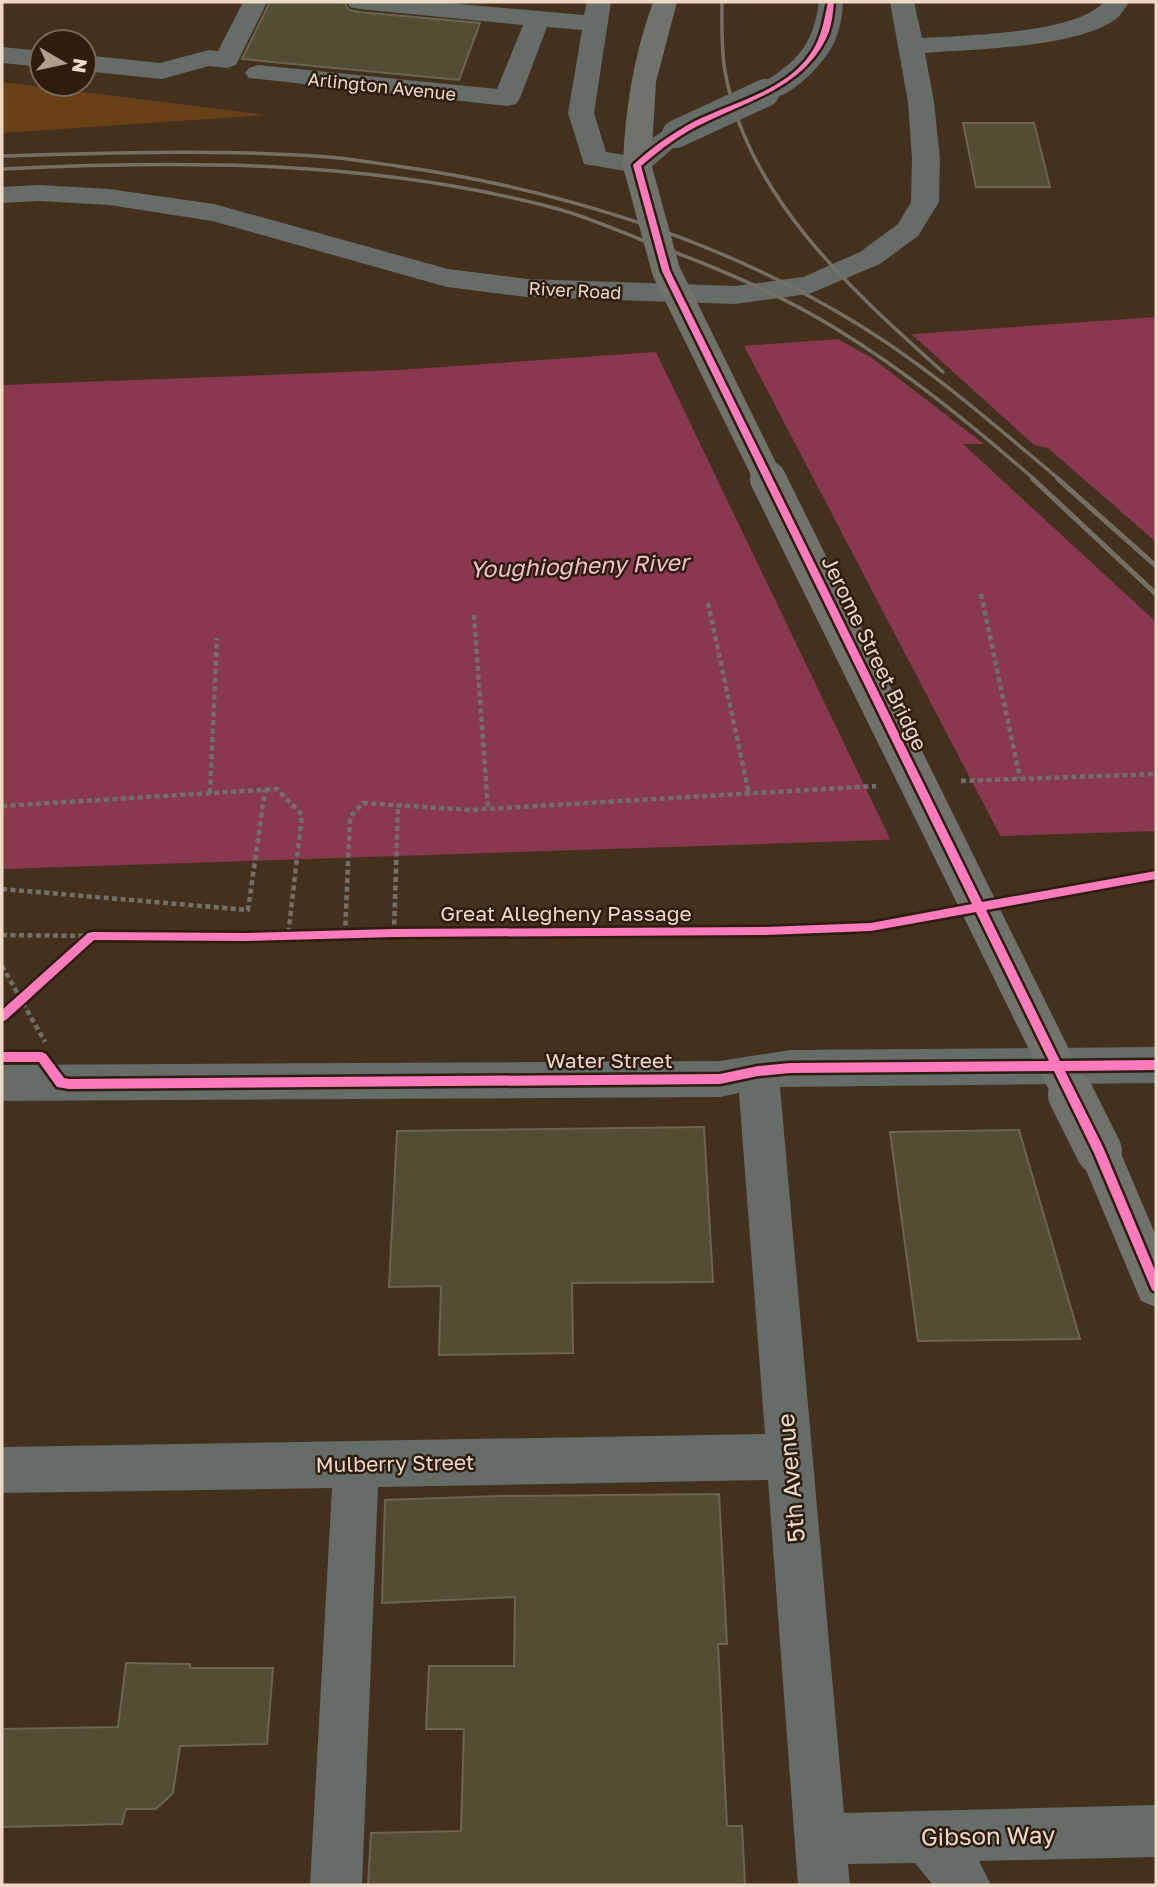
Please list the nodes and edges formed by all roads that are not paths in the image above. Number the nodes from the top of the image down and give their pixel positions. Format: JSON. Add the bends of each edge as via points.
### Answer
{"nodes":[{"id":1,"x":255,"y":2,"type":"edge"},
{"id":2,"x":359,"y":2,"type":"edge"},
{"id":3,"x":665,"y":2,"type":"edge"},
{"id":4,"x":831,"y":2,"type":"edge"},
{"id":5,"x":902,"y":2,"type":"edge"},
{"id":6,"x":1117,"y":2,"type":"edge"},
{"id":7,"x":597,"y":13,"type":"edge"},
{"id":8,"x":538,"y":19,"type":"junction"},
{"id":9,"x":911,"y":47,"type":"junction"},
{"id":10,"x":2,"y":55,"type":"edge"},
{"id":11,"x":28,"y":58,"type":"edge"},
{"id":12,"x":98,"y":64,"type":"edge"},
{"id":13,"x":258,"y":73,"type":"dead end"},
{"id":14,"x":637,"y":164,"type":"junction"},
{"id":15,"x":2,"y":195,"type":"edge"},
{"id":16,"x":1156,"y":1065,"type":"edge"},
{"id":17,"x":758,"y":1071,"type":"junction"},
{"id":18,"x":2,"y":1083,"type":"edge"},
{"id":19,"x":1156,"y":1286,"type":"edge"},
{"id":20,"x":789,"y":1457,"type":"junction"},
{"id":21,"x":356,"y":1464,"type":"junction"},
{"id":22,"x":2,"y":1470,"type":"edge"},
{"id":23,"x":1156,"y":1831,"type":"edge"},
{"id":24,"x":928,"y":1836,"type":"junction"},
{"id":25,"x":822,"y":1862,"type":"edge"},
{"id":26,"x":336,"y":1885,"type":"edge"},
{"id":27,"x":965,"y":1885,"type":"edge"}],
"edges":[{"from":1,"to":12,"type":"street","via":[[227,60],[209,58],[162,71]]},
{"from":2,"to":8,"type":"street"},
{"from":3,"to":14,"type":"main road","name":"Jerome Street Bridge","via":[[640,93]]},
{"from":4,"to":14,"type":"street","bridge":true,"via":[[820,49],[794,76],[676,134]]},
{"from":5,"to":9,"type":"street","name":"River Road"},
{"from":6,"to":9,"type":"street","via":[[1106,14],[1073,27]]},
{"from":7,"to":8,"type":"street"},
{"from":7,"to":14,"type":"street","via":[[581,113],[594,158]]},
{"from":8,"to":13,"type":"street","name":"Arlington Avenue","via":[[507,98]]},
{"from":9,"to":15,"type":"street","name":"River Road","via":[[921,102],[925,202],[908,230],[870,258],[809,285],[735,295],[527,288],[447,278],[214,213],[109,197]]},
{"from":10,"to":11,"type":"street"},
{"from":14,"to":19,"type":"main road","name":"Jerome Street Bridge","bridge":true,"via":[[666,271],[1099,1151]]},
{"from":16,"to":17,"type":"street","name":"Water Street"},
{"from":17,"to":18,"type":"street","name":"Water Street","via":[[720,1079]]},
{"from":17,"to":20,"type":"street","name":"5th Avenue"},
{"from":20,"to":21,"type":"street","name":"Mulberry Street"},
{"from":20,"to":25,"type":"street","name":"5th Avenue"},
{"from":21,"to":22,"type":"street","name":"Mulberry Street"},
{"from":21,"to":26,"type":"street"},
{"from":23,"to":24,"type":"street","name":"Gibson Way"},
{"from":24,"to":25,"type":"street","name":"Gibson Way"},
{"from":24,"to":27,"type":"street"}]}
